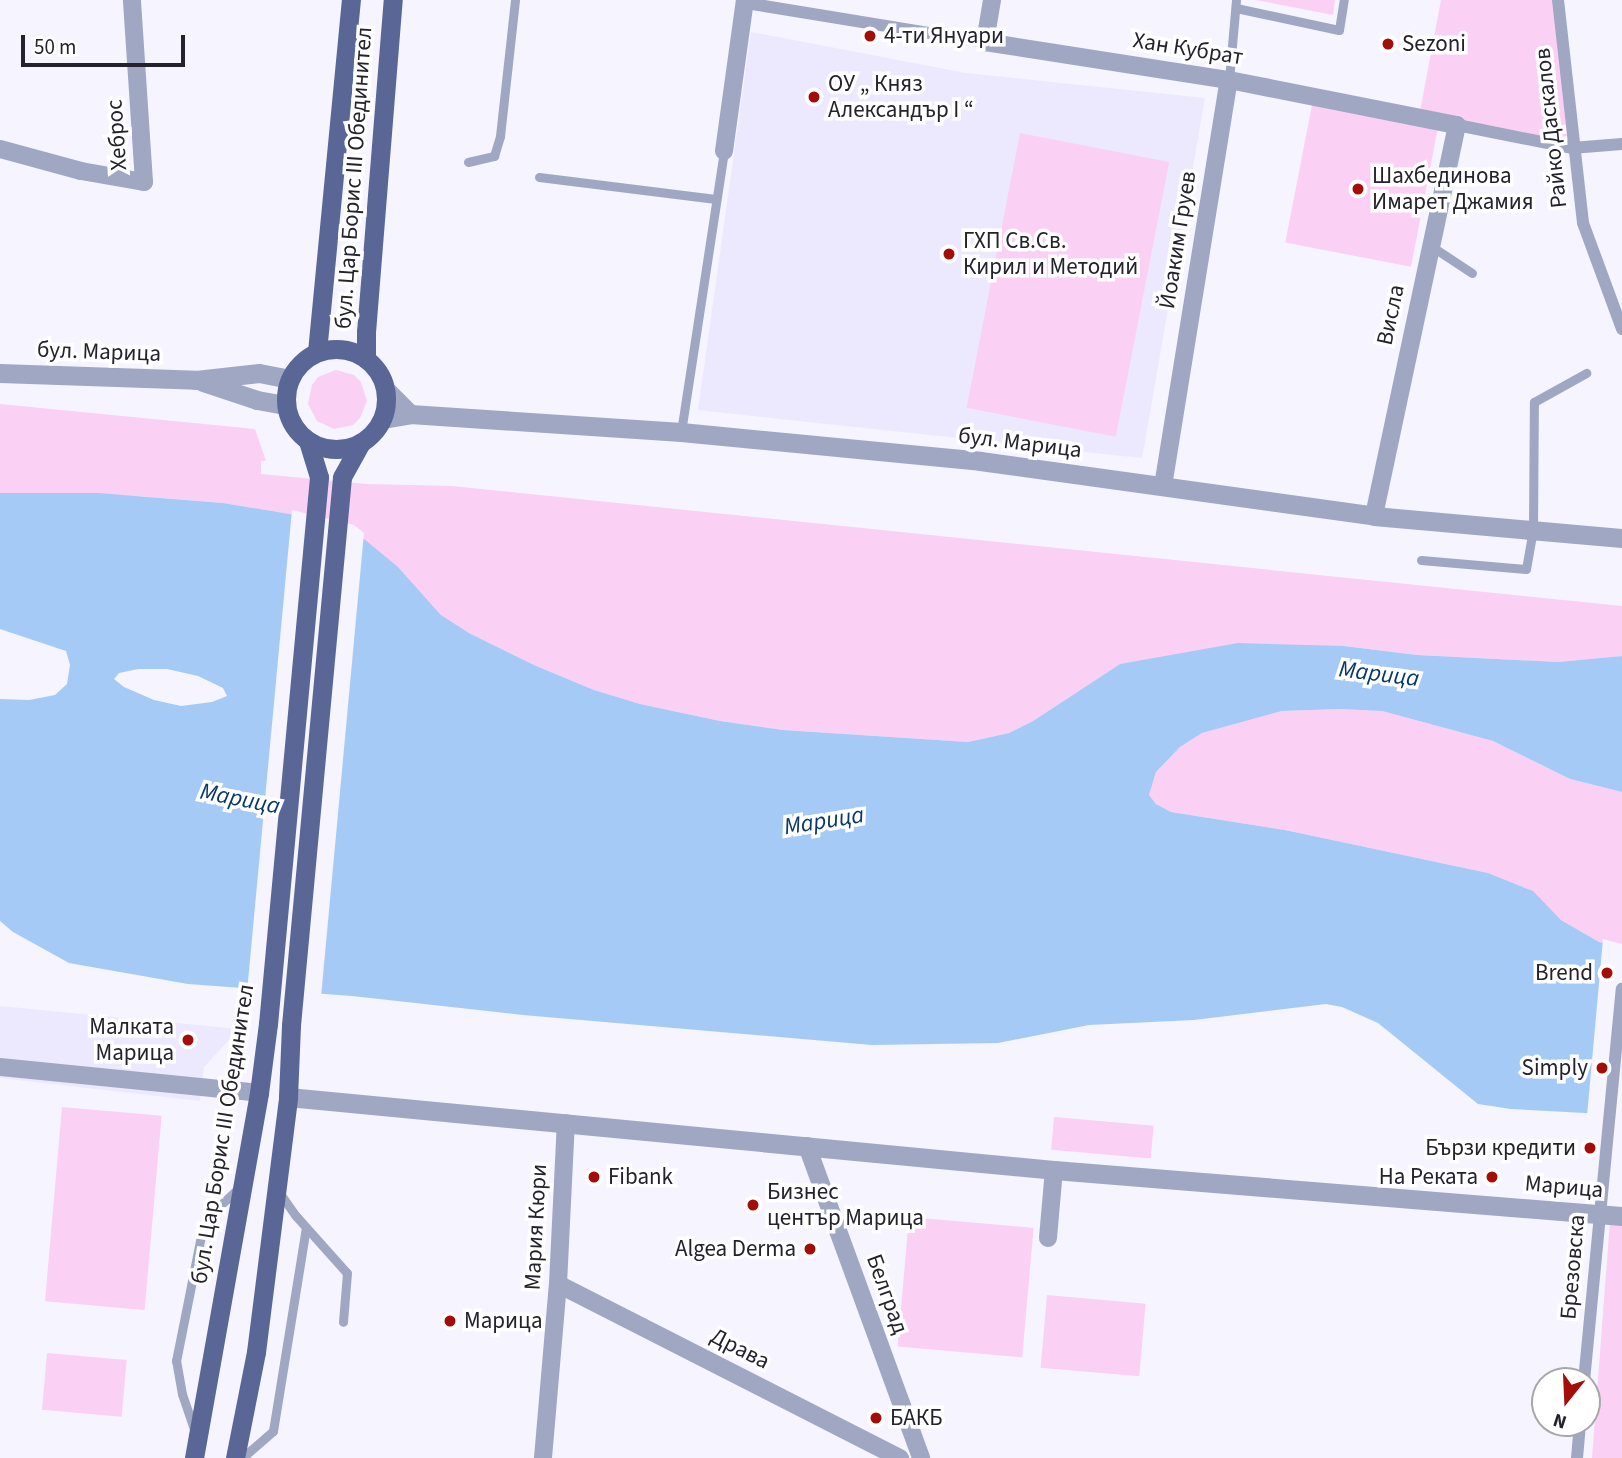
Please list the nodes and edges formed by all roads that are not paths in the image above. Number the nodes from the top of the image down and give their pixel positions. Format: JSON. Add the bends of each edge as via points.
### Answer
{"nodes":[{"id":1,"x":132,"y":0,"type":"edge"},
{"id":2,"x":351,"y":0,"type":"edge"},
{"id":3,"x":393,"y":0,"type":"edge"},
{"id":4,"x":515,"y":0,"type":"edge"},
{"id":5,"x":992,"y":0,"type":"edge"},
{"id":6,"x":1344,"y":0,"type":"edge"},
{"id":7,"x":1558,"y":0,"type":"edge"},
{"id":8,"x":745,"y":1,"type":"edge"},
{"id":9,"x":1236,"y":4,"type":"edge"},
{"id":10,"x":985,"y":42,"type":"junction"},
{"id":11,"x":1229,"y":80,"type":"junction"},
{"id":12,"x":1457,"y":125,"type":"junction"},
{"id":13,"x":1622,"y":144,"type":"edge"},
{"id":14,"x":1572,"y":148,"type":"junction"},
{"id":15,"x":0,"y":149,"type":"edge"},
{"id":16,"x":724,"y":150,"type":"joint"},
{"id":17,"x":468,"y":162,"type":"dead end"},
{"id":18,"x":539,"y":177,"type":"dead end"},
{"id":19,"x":716,"y":199,"type":"junction"},
{"id":20,"x":1431,"y":246,"type":"junction"},
{"id":21,"x":1472,"y":273,"type":"dead end"},
{"id":22,"x":1622,"y":329,"type":"edge"},
{"id":23,"x":317,"y":352,"type":"junction"},
{"id":24,"x":366,"y":359,"type":"junction"},
{"id":25,"x":0,"y":373,"type":"edge"},
{"id":26,"x":1586,"y":373,"type":"dead end"},
{"id":27,"x":290,"y":379,"type":"junction"},
{"id":28,"x":196,"y":380,"type":"junction"},
{"id":29,"x":386,"y":390,"type":"junction"},
{"id":30,"x":286,"y":405,"type":"junction"},
{"id":31,"x":410,"y":414,"type":"junction"},
{"id":32,"x":383,"y":419,"type":"junction"},
{"id":33,"x":681,"y":432,"type":"junction"},
{"id":34,"x":308,"y":441,"type":"junction"},
{"id":35,"x":360,"y":444,"type":"junction"},
{"id":36,"x":1163,"y":486,"type":"junction"},
{"id":37,"x":1374,"y":516,"type":"junction"},
{"id":38,"x":1533,"y":530,"type":"junction"},
{"id":39,"x":1622,"y":538,"type":"edge"},
{"id":40,"x":1421,"y":560,"type":"dead end"},
{"id":41,"x":1622,"y":989,"type":"edge"},
{"id":42,"x":0,"y":1067,"type":"edge"},
{"id":43,"x":259,"y":1093,"type":"junction"},
{"id":44,"x":288,"y":1097,"type":"junction"},
{"id":45,"x":566,"y":1123,"type":"junction"},
{"id":46,"x":807,"y":1146,"type":"junction"},
{"id":47,"x":1054,"y":1170,"type":"junction"},
{"id":48,"x":242,"y":1185,"type":"junction"},
{"id":49,"x":278,"y":1190,"type":"junction"},
{"id":50,"x":1622,"y":1216,"type":"edge"},
{"id":51,"x":306,"y":1228,"type":"junction"},
{"id":52,"x":1048,"y":1238,"type":"dead end"},
{"id":53,"x":558,"y":1284,"type":"junction"},
{"id":54,"x":343,"y":1322,"type":"dead end"},
{"id":55,"x":1585,"y":1367,"type":"edge"},
{"id":56,"x":1579,"y":1437,"type":"edge"},
{"id":57,"x":195,"y":1448,"type":"edge"},
{"id":58,"x":235,"y":1458,"type":"edge"},
{"id":59,"x":243,"y":1458,"type":"edge"},
{"id":60,"x":543,"y":1458,"type":"edge"},
{"id":61,"x":900,"y":1458,"type":"edge"},
{"id":62,"x":921,"y":1458,"type":"edge"},
{"id":63,"x":1577,"y":1458,"type":"edge"}],
"edges":[{"from":1,"to":15,"type":"street","name":"Хеброс","via":[[144,183]]},
{"from":2,"to":23,"type":"main road","name":"бул. Цар Борис III Обединител"},
{"from":3,"to":24,"type":"main road","name":"бул. Цар Борис III Обединител"},
{"from":4,"to":17,"type":"lane","via":[[500,136],[494,156]]},
{"from":5,"to":10,"type":"street"},
{"from":6,"to":9,"type":"lane","via":[[1339,30]]},
{"from":7,"to":14,"type":"street","name":"Райко Даскалов"},
{"from":8,"to":10,"type":"street","name":"Хан Кубрат"},
{"from":8,"to":16,"type":"street"},
{"from":9,"to":11,"type":"lane","name":"Йоаким Груев"},
{"from":10,"to":11,"type":"street","name":"Хан Кубрат"},
{"from":11,"to":12,"type":"street","name":"Хан Кубрат"},
{"from":11,"to":36,"type":"street","name":"Йоаким Груев"},
{"from":12,"to":14,"type":"street","name":"Хан Кубрат"},
{"from":12,"to":20,"type":"street","name":"Висла"},
{"from":13,"to":14,"type":"street","name":"Хан Кубрат"},
{"from":14,"to":22,"type":"street","name":"Райко Даскалов","via":[[1583,223]]},
{"from":16,"to":19,"type":"lane"},
{"from":18,"to":19,"type":"lane"},
{"from":19,"to":33,"type":"lane"},
{"from":20,"to":21,"type":"lane"},
{"from":20,"to":37,"type":"street","name":"Висла"},
{"from":23,"to":24,"type":"main road","name":"бул. Цар Борис III Обединител","via":[[343,349]]},
{"from":23,"to":27,"type":"main road","name":"бул. Цар Борис III Обединител"},
{"from":24,"to":29,"type":"main road","name":"бул. Цар Борис III Обединител"},
{"from":25,"to":28,"type":"street","name":"бул. Марица"},
{"from":26,"to":38,"type":"lane","via":[[1534,402]]},
{"from":27,"to":28,"type":"street","name":"бул. Марица","via":[[260,373]]},
{"from":27,"to":30,"type":"main road"},
{"from":28,"to":30,"type":"street","name":"бул. Марица"},
{"from":29,"to":31,"type":"street"},
{"from":29,"to":32,"type":"main road"},
{"from":30,"to":34,"type":"main road","name":"бул. Цар Борис III Обединител","via":[[289,419]]},
{"from":31,"to":32,"type":"street","name":"бул. Марица"},
{"from":31,"to":33,"type":"street","name":"бул. Марица"},
{"from":32,"to":35,"type":"main road"},
{"from":33,"to":36,"type":"street","name":"бул. Марица","via":[[980,461]]},
{"from":34,"to":35,"type":"main road","via":[[334,450]]},
{"from":34,"to":43,"type":"main road","name":"бул. Цар Борис III Обединител","via":[[319,477]]},
{"from":35,"to":44,"type":"main road","via":[[342,477]]},
{"from":36,"to":37,"type":"street","name":"бул. Марица"},
{"from":37,"to":38,"type":"street","name":"бул. Марица"},
{"from":38,"to":39,"type":"street","name":"бул. Марица"},
{"from":38,"to":40,"type":"lane","via":[[1526,569]]},
{"from":41,"to":55,"type":"street","name":"Брезовска","bridge":true},
{"from":42,"to":43,"type":"street"},
{"from":43,"to":48,"type":"main road","name":"бул. Цар Борис III Обединител"},
{"from":44,"to":45,"type":"street","name":"Марица"},
{"from":44,"to":49,"type":"main road"},
{"from":45,"to":46,"type":"street","name":"Марица"},
{"from":45,"to":53,"type":"street","name":"Мария Кюри"},
{"from":46,"to":47,"type":"street","name":"Марица"},
{"from":46,"to":62,"type":"street","name":"Белград"},
{"from":47,"to":50,"type":"street","name":"Марица"},
{"from":47,"to":52,"type":"street"},
{"from":48,"to":57,"type":"main road","name":"бул. Цар Борис III Обединител"},
{"from":48,"to":57,"type":"lane","via":[[213,1212],[201,1236],[176,1361]]},
{"from":49,"to":51,"type":"lane"},
{"from":49,"to":58,"type":"main road","via":[[256,1352]]},
{"from":51,"to":54,"type":"lane","via":[[347,1273]]},
{"from":51,"to":59,"type":"lane","via":[[273,1431]]},
{"from":53,"to":60,"type":"street","name":"Мария Кюри"},
{"from":53,"to":61,"type":"street","name":"Драва"},
{"from":56,"to":63,"type":"street"}]}
